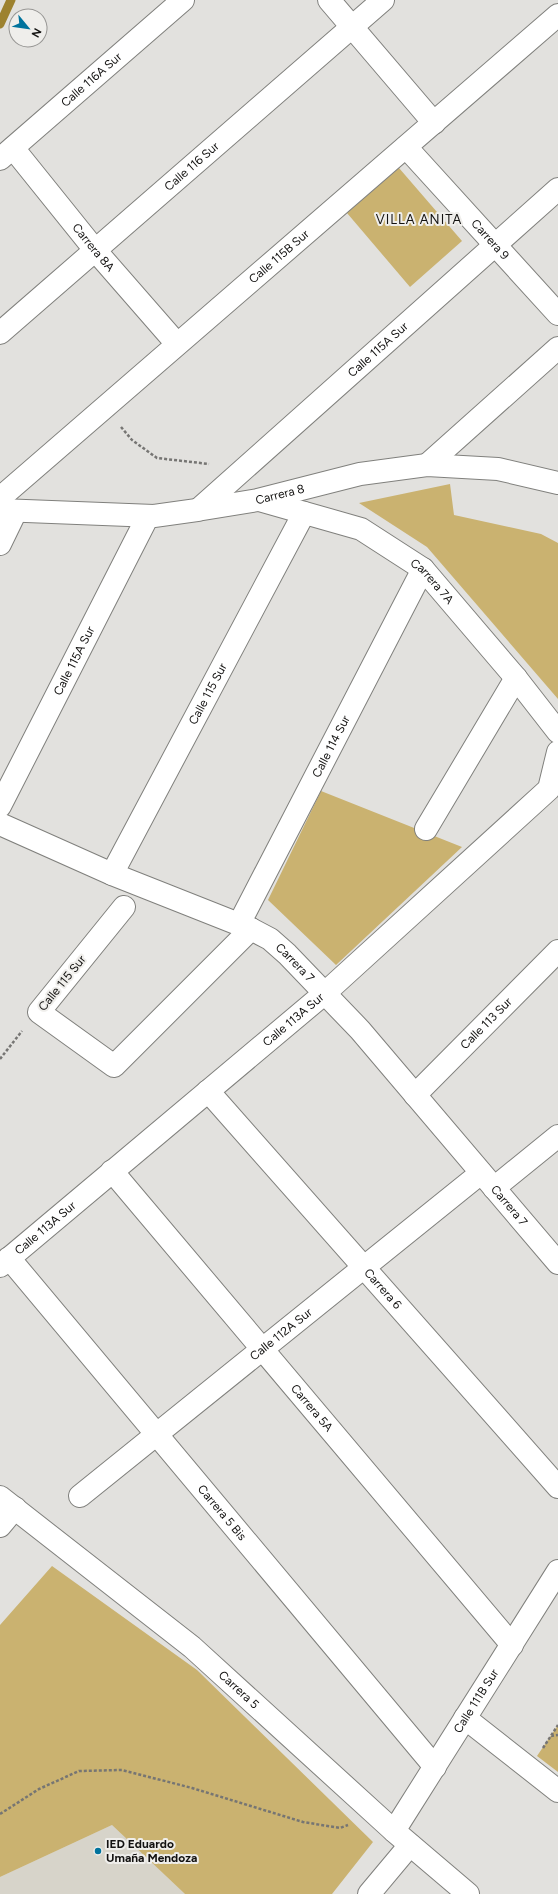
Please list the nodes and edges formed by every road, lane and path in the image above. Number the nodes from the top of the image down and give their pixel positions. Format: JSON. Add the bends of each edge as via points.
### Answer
{"nodes":[{"id":1,"x":183,"y":0,"type":"edge"},
{"id":2,"x":329,"y":0,"type":"edge"},
{"id":3,"x":383,"y":0,"type":"edge"},
{"id":4,"x":558,"y":16,"type":"edge"},
{"id":5,"x":352,"y":27,"type":"junction"},
{"id":6,"x":434,"y":123,"type":"junction"},
{"id":7,"x":406,"y":147,"type":"junction"},
{"id":8,"x":7,"y":154,"type":"edge"},
{"id":9,"x":558,"y":189,"type":"edge"},
{"id":10,"x":495,"y":245,"type":"junction"},
{"id":11,"x":95,"y":250,"type":"junction"},
{"id":12,"x":558,"y":314,"type":"edge"},
{"id":13,"x":0,"y":333,"type":"edge"},
{"id":14,"x":177,"y":344,"type":"junction"},
{"id":15,"x":558,"y":348,"type":"edge"},
{"id":16,"x":104,"y":407,"type":"junction"},
{"id":17,"x":427,"y":465,"type":"junction"},
{"id":18,"x":236,"y":476,"type":"junction"},
{"id":19,"x":558,"y":483,"type":"edge"},
{"id":20,"x":258,"y":500,"type":"junction"},
{"id":21,"x":5,"y":506,"type":"edge"},
{"id":22,"x":198,"y":510,"type":"junction"},
{"id":23,"x":304,"y":513,"type":"junction"},
{"id":24,"x":148,"y":516,"type":"junction"},
{"id":25,"x":0,"y":544,"type":"edge"},
{"id":26,"x":422,"y":569,"type":"junction"},
{"id":27,"x":516,"y":678,"type":"junction"},
{"id":28,"x":558,"y":732,"type":"edge"},
{"id":29,"x":558,"y":752,"type":"edge"},
{"id":30,"x":0,"y":806,"type":"edge"},
{"id":31,"x":0,"y":824,"type":"edge"},
{"id":32,"x":426,"y":829,"type":"dead end"},
{"id":33,"x":112,"y":874,"type":"junction"},
{"id":34,"x":124,"y":907,"type":"dead end"},
{"id":35,"x":245,"y":927,"type":"junction"},
{"id":36,"x":558,"y":952,"type":"edge"},
{"id":37,"x":325,"y":993,"type":"junction"},
{"id":38,"x":38,"y":1012,"type":"junction"},
{"id":39,"x":0,"y":1059,"type":"edge"},
{"id":40,"x":208,"y":1091,"type":"junction"},
{"id":41,"x":415,"y":1095,"type":"junction"},
{"id":42,"x":558,"y":1136,"type":"edge"},
{"id":43,"x":112,"y":1171,"type":"junction"},
{"id":44,"x":488,"y":1180,"type":"junction"},
{"id":45,"x":5,"y":1262,"type":"edge"},
{"id":46,"x":558,"y":1263,"type":"edge"},
{"id":47,"x":364,"y":1267,"type":"junction"},
{"id":48,"x":263,"y":1348,"type":"junction"},
{"id":49,"x":158,"y":1433,"type":"junction"},
{"id":50,"x":558,"y":1487,"type":"edge"},
{"id":51,"x":80,"y":1496,"type":"dead end"},
{"id":52,"x":7,"y":1503,"type":"edge"},
{"id":53,"x":0,"y":1526,"type":"edge"},
{"id":54,"x":558,"y":1571,"type":"edge"},
{"id":55,"x":512,"y":1645,"type":"junction"},
{"id":56,"x":466,"y":1718,"type":"junction"},
{"id":57,"x":558,"y":1735,"type":"edge"},
{"id":58,"x":550,"y":1736,"type":"dead end"},
{"id":59,"x":435,"y":1767,"type":"junction"},
{"id":60,"x":558,"y":1791,"type":"edge"},
{"id":61,"x":0,"y":1814,"type":"edge"},
{"id":62,"x":374,"y":1814,"type":"junction"},
{"id":63,"x":402,"y":1838,"type":"junction"},
{"id":64,"x":369,"y":1894,"type":"edge"},
{"id":65,"x":468,"y":1894,"type":"edge"}],
"edges":[{"from":1,"to":8,"type":"street","name":"Calle 116A Sur"},
{"from":2,"to":5,"type":"street"},
{"from":3,"to":5,"type":"street","name":"Calle 116 Sur"},
{"from":4,"to":6,"type":"street","name":"Calle 115B Sur"},
{"from":5,"to":6,"type":"street"},
{"from":5,"to":11,"type":"street","name":"Calle 116 Sur"},
{"from":6,"to":7,"type":"street","name":"Calle 115B Sur"},
{"from":7,"to":10,"type":"street","name":"Carrera 9"},
{"from":7,"to":14,"type":"street","name":"Calle 115B Sur"},
{"from":8,"to":11,"type":"street","name":"Carrera 8A"},
{"from":9,"to":10,"type":"street","name":"Calle 115A Sur"},
{"from":10,"to":12,"type":"street","name":"Carrera 9"},
{"from":10,"to":18,"type":"street","name":"Calle 115A Sur"},
{"from":11,"to":13,"type":"street","name":"Calle 116 Sur"},
{"from":11,"to":14,"type":"street","name":"Carrera 8A"},
{"from":14,"to":16,"type":"street","name":"Calle 115B Sur"},
{"from":15,"to":17,"type":"street"},
{"from":16,"to":18,"type":"path","via":[[132,440],[157,458],[200,462]]},
{"from":16,"to":21,"type":"street","name":"Calle 115B Sur"},
{"from":17,"to":19,"type":"street","name":"Carrera 8","via":[[498,469]]},
{"from":17,"to":20,"type":"street","name":"Carrera 8","via":[[360,474]]},
{"from":18,"to":22,"type":"street","name":"Calle 115A Sur"},
{"from":20,"to":22,"type":"street","name":"Carrera 8"},
{"from":20,"to":23,"type":"street","name":"Carrera 7A"},
{"from":21,"to":24,"type":"street","name":"Carrera 8"},
{"from":21,"to":25,"type":"street","name":"Calle 115B Sur"},
{"from":22,"to":24,"type":"street","name":"Carrera 8"},
{"from":23,"to":26,"type":"street","name":"Carrera 7A","via":[[361,529]]},
{"from":23,"to":33,"type":"street","name":"Calle 115 Sur"},
{"from":24,"to":30,"type":"street","name":"Calle 115A Sur"},
{"from":26,"to":27,"type":"street","name":"Carrera 7A"},
{"from":26,"to":35,"type":"street","name":"Calle 114 Sur"},
{"from":27,"to":28,"type":"street","name":"Carrera 7A"},
{"from":27,"to":32,"type":"street"},
{"from":29,"to":37,"type":"street","name":"Calle 113A Sur","via":[[549,789]]},
{"from":31,"to":33,"type":"street","name":"Carrera 7"},
{"from":33,"to":35,"type":"street","name":"Carrera 7"},
{"from":34,"to":38,"type":"street","name":"Calle 115 Sur"},
{"from":35,"to":37,"type":"street","name":"Carrera 7","via":[[270,939]]},
{"from":35,"to":38,"type":"street","name":"Calle 114 Sur","via":[[114,1066]]},
{"from":36,"to":41,"type":"street","name":"Calle 113 Sur"},
{"from":37,"to":40,"type":"street","name":"Calle 113A Sur"},
{"from":37,"to":41,"type":"street","name":"Carrera 7"},
{"from":38,"to":39,"type":"path","name":"Calle 115 Sur"},
{"from":40,"to":43,"type":"street","name":"Calle 113A Sur"},
{"from":40,"to":47,"type":"street","name":"Carrera 6"},
{"from":41,"to":44,"type":"street","name":"Carrera 7"},
{"from":42,"to":44,"type":"street","name":"Calle 112A Sur"},
{"from":43,"to":45,"type":"street","name":"Calle 113A Sur"},
{"from":43,"to":48,"type":"street","name":"Carrera 5A"},
{"from":44,"to":46,"type":"street","name":"Carrera 7"},
{"from":44,"to":47,"type":"street","name":"Calle 112A Sur"},
{"from":45,"to":49,"type":"street","name":"Carrera 5 Bis"},
{"from":47,"to":48,"type":"street","name":"Calle 112A Sur"},
{"from":47,"to":50,"type":"street","name":"Carrera 6"},
{"from":48,"to":49,"type":"street","name":"Calle 112A Sur"},
{"from":48,"to":55,"type":"street","name":"Carrera 5A"},
{"from":49,"to":51,"type":"street","name":"Calle 112A Sur"},
{"from":49,"to":59,"type":"street","name":"Carrera 5 Bis"},
{"from":52,"to":53,"type":"street"},
{"from":52,"to":62,"type":"street","name":"Carrera 5","via":[[192,1647]]},
{"from":54,"to":55,"type":"street","name":"Calle 111B Sur"},
{"from":55,"to":56,"type":"street","name":"Calle 111B Sur"},
{"from":56,"to":59,"type":"street","name":"Calle 111B Sur"},
{"from":56,"to":60,"type":"street"},
{"from":57,"to":58,"type":"path"},
{"from":59,"to":63,"type":"street","name":"Calle 111B Sur"},
{"from":61,"to":62,"type":"path","via":[[39,1789],[79,1771],[122,1770],[192,1788],[303,1822],[340,1828]]},
{"from":62,"to":63,"type":"street","name":"Carrera 5"},
{"from":63,"to":64,"type":"street","name":"Calle 111B Sur"},
{"from":63,"to":65,"type":"street","name":"Carrera 5"}]}
